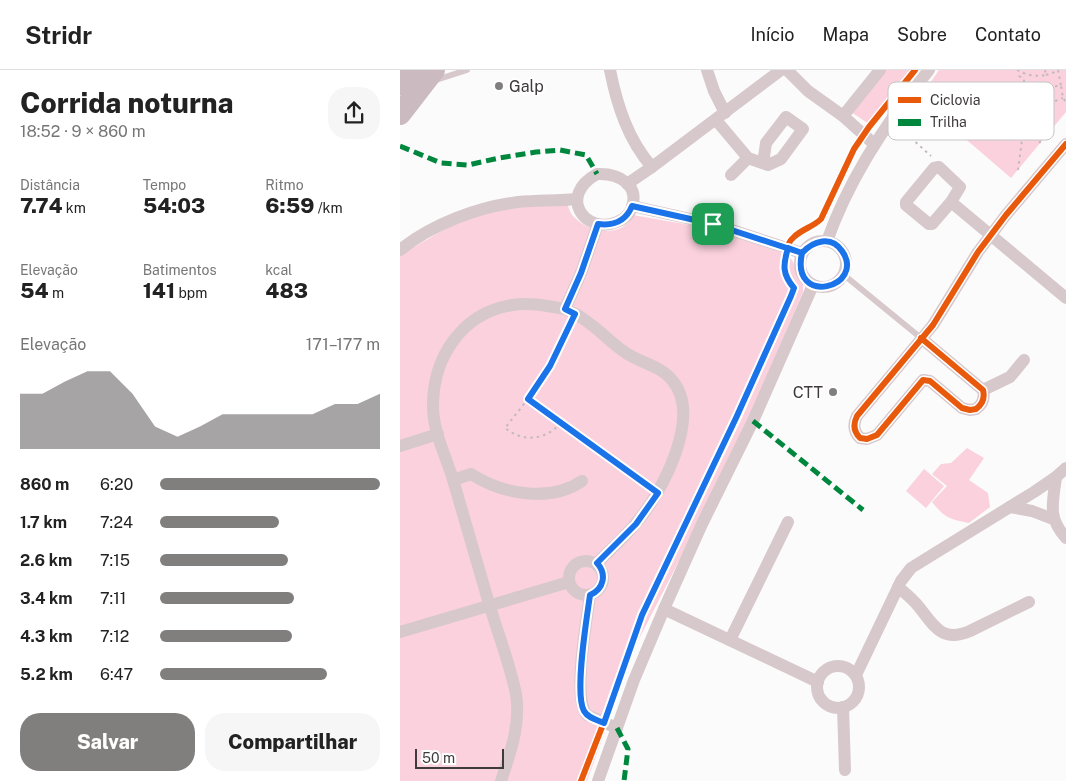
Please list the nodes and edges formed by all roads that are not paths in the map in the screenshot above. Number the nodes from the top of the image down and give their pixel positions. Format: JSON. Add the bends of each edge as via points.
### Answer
{"nodes":[{"id":1,"x":466,"y":70,"type":"edge"},
{"id":2,"x":610,"y":70,"type":"edge"},
{"id":3,"x":707,"y":70,"type":"edge"},
{"id":4,"x":781,"y":70,"type":"edge"},
{"id":5,"x":880,"y":70,"type":"edge"},
{"id":6,"x":929,"y":70,"type":"edge"},
{"id":7,"x":793,"y":73,"type":"edge"},
{"id":8,"x":423,"y":75,"type":"edge"},
{"id":9,"x":920,"y":82,"type":"edge"},
{"id":10,"x":400,"y":84,"type":"edge"},
{"id":11,"x":400,"y":114,"type":"edge"},
{"id":12,"x":843,"y":116,"type":"junction"},
{"id":13,"x":720,"y":117,"type":"junction"},
{"id":14,"x":888,"y":125,"type":"edge"},
{"id":15,"x":874,"y":144,"type":"junction"},
{"id":16,"x":1066,"y":144,"type":"edge"},
{"id":17,"x":748,"y":158,"type":"junction"},
{"id":18,"x":761,"y":162,"type":"dead end"},
{"id":19,"x":652,"y":167,"type":"junction"},
{"id":20,"x":731,"y":176,"type":"dead end"},
{"id":21,"x":627,"y":184,"type":"junction"},
{"id":22,"x":577,"y":199,"type":"junction"},
{"id":23,"x":951,"y":202,"type":"junction"},
{"id":24,"x":632,"y":206,"type":"junction"},
{"id":25,"x":598,"y":224,"type":"junction"},
{"id":26,"x":990,"y":236,"type":"junction"},
{"id":27,"x":827,"y":242,"type":"junction"},
{"id":28,"x":400,"y":250,"type":"edge"},
{"id":29,"x":802,"y":253,"type":"junction"},
{"id":30,"x":844,"y":275,"type":"junction"},
{"id":31,"x":813,"y":285,"type":"junction"},
{"id":32,"x":1066,"y":298,"type":"edge"},
{"id":33,"x":570,"y":311,"type":"junction"},
{"id":34,"x":920,"y":338,"type":"junction"},
{"id":35,"x":1024,"y":360,"type":"dead end"},
{"id":36,"x":982,"y":390,"type":"junction"},
{"id":37,"x":438,"y":434,"type":"junction"},
{"id":38,"x":400,"y":446,"type":"edge"},
{"id":39,"x":1061,"y":473,"type":"edge"},
{"id":40,"x":453,"y":480,"type":"junction"},
{"id":41,"x":582,"y":480,"type":"dead end"},
{"id":42,"x":1010,"y":507,"type":"junction"},
{"id":43,"x":1053,"y":519,"type":"junction"},
{"id":44,"x":788,"y":522,"type":"dead end"},
{"id":45,"x":1066,"y":538,"type":"edge"},
{"id":46,"x":597,"y":563,"type":"junction"},
{"id":47,"x":569,"y":582,"type":"junction"},
{"id":48,"x":898,"y":587,"type":"junction"},
{"id":49,"x":590,"y":595,"type":"junction"},
{"id":50,"x":1029,"y":602,"type":"dead end"},
{"id":51,"x":490,"y":606,"type":"junction"},
{"id":52,"x":664,"y":609,"type":"junction"},
{"id":53,"x":400,"y":632,"type":"edge"},
{"id":54,"x":730,"y":640,"type":"junction"},
{"id":55,"x":856,"y":675,"type":"junction"},
{"id":56,"x":818,"y":682,"type":"junction"},
{"id":57,"x":842,"y":707,"type":"junction"},
{"id":58,"x":617,"y":728,"type":"junction"},
{"id":59,"x":845,"y":770,"type":"dead end"},
{"id":60,"x":501,"y":781,"type":"edge"},
{"id":61,"x":598,"y":781,"type":"edge"}],
"edges":[{"from":1,"to":8,"type":"lane"},
{"from":2,"to":19,"type":"street","via":[[616,97],[634,144]]},
{"from":3,"to":13,"type":"street"},
{"from":4,"to":13,"type":"street"},
{"from":5,"to":12,"type":"street"},
{"from":6,"to":9,"type":"street"},
{"from":7,"to":12,"type":"street"},
{"from":8,"to":10,"type":"highway"},
{"from":8,"to":11,"type":"highway"},
{"from":12,"to":15,"type":"street"},
{"from":13,"to":17,"type":"street"},
{"from":13,"to":19,"type":"street"},
{"from":14,"to":15,"type":"street"},
{"from":15,"to":27,"type":"street"},
{"from":16,"to":26,"type":"street"},
{"from":17,"to":18,"type":"street"},
{"from":17,"to":20,"type":"street"},
{"from":19,"to":21,"type":"street"},
{"from":21,"to":22,"type":"street","via":[[620,177],[597,174],[586,180]]},
{"from":21,"to":24,"type":"street","via":[[634,199]]},
{"from":22,"to":25,"type":"street","via":[[582,215]]},
{"from":22,"to":28,"type":"street","via":[[516,202],[478,212],[439,226]]},
{"from":23,"to":23,"type":"street","via":[[960,187],[937,167],[906,204],[932,224]]},
{"from":23,"to":26,"type":"street"},
{"from":24,"to":25,"type":"street","via":[[629,214],[620,221]]},
{"from":24,"to":29,"type":"street","via":[[713,224]]},
{"from":25,"to":33,"type":"street"},
{"from":26,"to":32,"type":"street"},
{"from":26,"to":34,"type":"street","via":[[933,324]]},
{"from":27,"to":29,"type":"street","via":[[816,243]]},
{"from":27,"to":30,"type":"street","via":[[838,246],[843,254]]},
{"from":29,"to":31,"type":"street","via":[[801,272]]},
{"from":30,"to":31,"type":"street","via":[[830,286]]},
{"from":30,"to":34,"type":"lane"},
{"from":31,"to":52,"type":"street"},
{"from":33,"to":37,"type":"street","via":[[532,304],[513,305],[485,314],[464,329],[447,348],[434,390]]},
{"from":33,"to":46,"type":"street","via":[[627,354],[666,373],[674,381],[682,399],[683,424],[673,461],[658,493],[636,524]]},
{"from":34,"to":36,"type":"street"},
{"from":34,"to":36,"type":"street","via":[[857,416],[854,424],[857,435],[864,439],[877,435],[921,380],[930,381],[962,408],[970,410],[982,404]]},
{"from":35,"to":36,"type":"street","via":[[1010,377]]},
{"from":37,"to":38,"type":"street"},
{"from":37,"to":40,"type":"street"},
{"from":39,"to":42,"type":"street"},
{"from":39,"to":43,"type":"street"},
{"from":40,"to":41,"type":"street","via":[[471,474],[500,489],[535,494],[567,489]]},
{"from":40,"to":51,"type":"street"},
{"from":42,"to":43,"type":"street"},
{"from":42,"to":48,"type":"street","via":[[915,565]]},
{"from":43,"to":45,"type":"street"},
{"from":44,"to":54,"type":"street"},
{"from":46,"to":47,"type":"street","via":[[579,562],[573,566]]},
{"from":46,"to":49,"type":"street","via":[[603,573],[603,581],[601,587]]},
{"from":47,"to":49,"type":"street","via":[[576,593]]},
{"from":47,"to":51,"type":"street"},
{"from":48,"to":50,"type":"street","via":[[918,605],[939,632],[949,635],[963,634]]},
{"from":48,"to":55,"type":"street"},
{"from":49,"to":58,"type":"street","via":[[580,684],[582,704],[587,716]]},
{"from":51,"to":53,"type":"street"},
{"from":51,"to":60,"type":"street","via":[[518,701],[516,729]]},
{"from":52,"to":54,"type":"street"},
{"from":52,"to":58,"type":"street"},
{"from":54,"to":56,"type":"street"},
{"from":55,"to":56,"type":"street","via":[[845,667],[831,667]]},
{"from":55,"to":57,"type":"street","via":[[858,695]]},
{"from":56,"to":57,"type":"street","via":[[824,702],[836,708]]},
{"from":57,"to":59,"type":"street"},
{"from":58,"to":61,"type":"street"}]}
